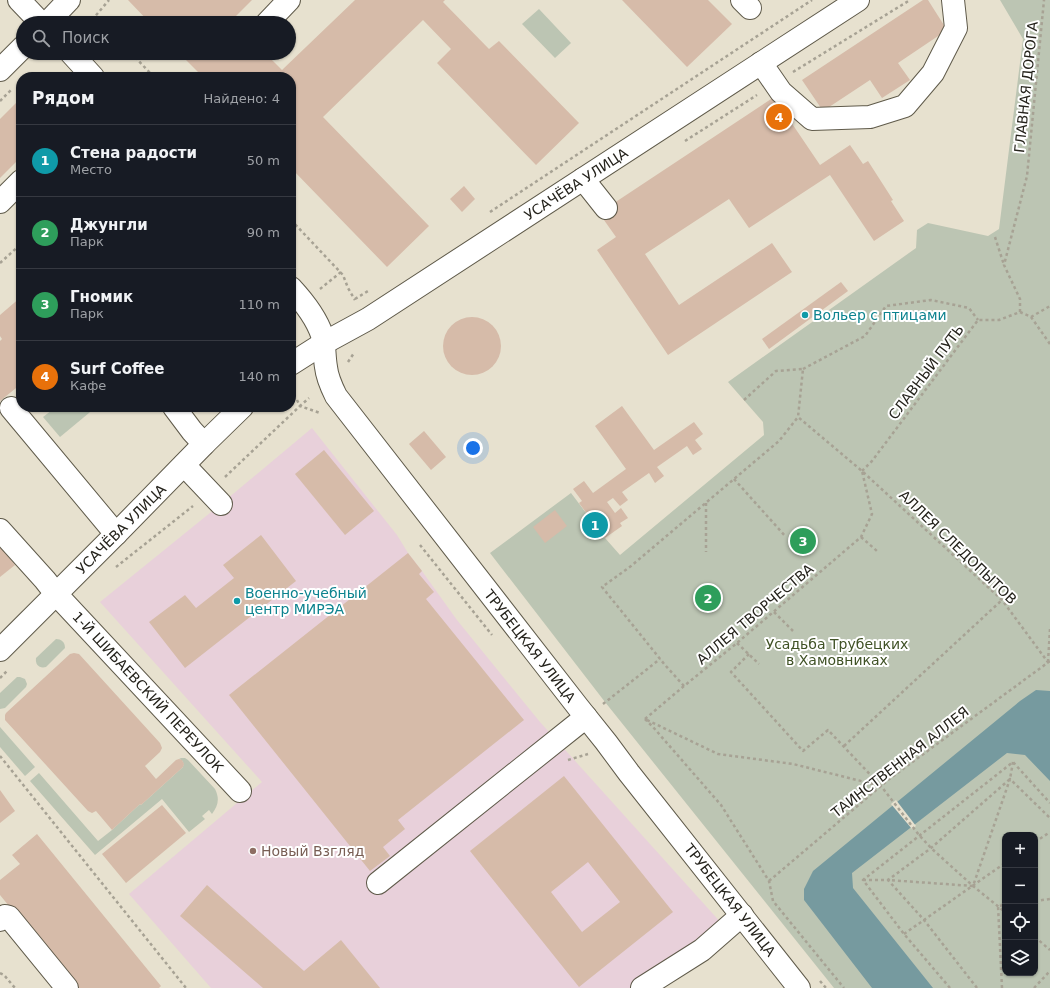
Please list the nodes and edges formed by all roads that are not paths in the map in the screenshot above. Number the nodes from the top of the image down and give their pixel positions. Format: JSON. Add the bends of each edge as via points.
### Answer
{"nodes":[{"id":1,"x":19,"y":0,"type":"edge"},
{"id":2,"x":69,"y":0,"type":"edge"},
{"id":3,"x":290,"y":0,"type":"edge"},
{"id":4,"x":858,"y":0,"type":"edge"},
{"id":5,"x":953,"y":0,"type":"edge"},
{"id":6,"x":34,"y":16,"type":"edge"},
{"id":7,"x":54,"y":16,"type":"edge"},
{"id":8,"x":274,"y":16,"type":"edge"},
{"id":9,"x":16,"y":54,"type":"edge"},
{"id":10,"x":77,"y":60,"type":"edge"},
{"id":11,"x":761,"y":64,"type":"junction"},
{"id":12,"x":0,"y":70,"type":"edge"},
{"id":13,"x":88,"y":72,"type":"edge"},
{"id":14,"x":583,"y":179,"type":"junction"},
{"id":15,"x":16,"y":186,"type":"edge"},
{"id":16,"x":0,"y":202,"type":"edge"},
{"id":17,"x":606,"y":208,"type":"dead end"},
{"id":18,"x":296,"y":294,"type":"edge"},
{"id":19,"x":324,"y":343,"type":"junction"},
{"id":20,"x":296,"y":361,"type":"edge"},
{"id":21,"x":11,"y":408,"type":"dead end"},
{"id":22,"x":178,"y":412,"type":"edge"},
{"id":23,"x":237,"y":412,"type":"edge"},
{"id":24,"x":204,"y":444,"type":"junction"},
{"id":25,"x":184,"y":465,"type":"junction"},
{"id":26,"x":215,"y":498,"type":"road end"},
{"id":27,"x":0,"y":530,"type":"edge"},
{"id":28,"x":116,"y":534,"type":"junction"},
{"id":29,"x":56,"y":594,"type":"junction"},
{"id":30,"x":6,"y":658,"type":"edge"},
{"id":31,"x":593,"y":711,"type":"junction"},
{"id":32,"x":240,"y":791,"type":"dead end"},
{"id":33,"x":378,"y":883,"type":"dead end"},
{"id":34,"x":742,"y":915,"type":"junction"},
{"id":35,"x":0,"y":920,"type":"edge"},
{"id":36,"x":67,"y":988,"type":"edge"},
{"id":37,"x":642,"y":988,"type":"edge"},
{"id":38,"x":800,"y":988,"type":"edge"}],
"edges":[{"from":1,"to":6,"type":"street"},
{"from":2,"to":7,"type":"street"},
{"from":3,"to":8,"type":"street"},
{"from":4,"to":11,"type":"street","name":"УСАЧЁВА УЛИЦА"},
{"from":5,"to":11,"type":"street","via":[[956,28],[932,73],[905,106],[870,117],[812,119],[781,92]]},
{"from":9,"to":12,"type":"street"},
{"from":10,"to":13,"type":"street"},
{"from":11,"to":14,"type":"street","name":"УСАЧЁВА УЛИЦА"},
{"from":14,"to":17,"type":"street"},
{"from":14,"to":19,"type":"street","name":"УСАЧЁВА УЛИЦА","via":[[368,319]]},
{"from":15,"to":16,"type":"street"},
{"from":18,"to":19,"type":"street","name":"ТРУБЕЦКАЯ УЛИЦА","via":[[314,318]]},
{"from":19,"to":20,"type":"street","name":"УСАЧЁВА УЛИЦА"},
{"from":19,"to":31,"type":"street","name":"ТРУБЕЦКАЯ УЛИЦА","via":[[329,383],[336,396]]},
{"from":21,"to":28,"type":"street"},
{"from":22,"to":24,"type":"street"},
{"from":23,"to":24,"type":"street","name":"УСАЧЁВА УЛИЦА"},
{"from":24,"to":25,"type":"street","name":"УСАЧЁВА УЛИЦА"},
{"from":25,"to":26,"type":"street"},
{"from":25,"to":28,"type":"street","name":"УСАЧЁВА УЛИЦА"},
{"from":27,"to":29,"type":"street","name":"1-Й ШИБАЕВСКИЙ ПЕРЕУЛОК"},
{"from":28,"to":29,"type":"street","name":"УСАЧЁВА УЛИЦА"},
{"from":29,"to":30,"type":"street","name":"УСАЧЁВА УЛИЦА"},
{"from":29,"to":32,"type":"street","name":"1-Й ШИБАЕВСКИЙ ПЕРЕУЛОК"},
{"from":31,"to":33,"type":"street"},
{"from":31,"to":34,"type":"street","name":"ТРУБЕЦКАЯ УЛИЦА"},
{"from":34,"to":37,"type":"street","via":[[702,950]]},
{"from":34,"to":38,"type":"street","name":"ТРУБЕЦКАЯ УЛИЦА"},
{"from":35,"to":36,"type":"street","via":[[5,916],[9,917]]}]}
